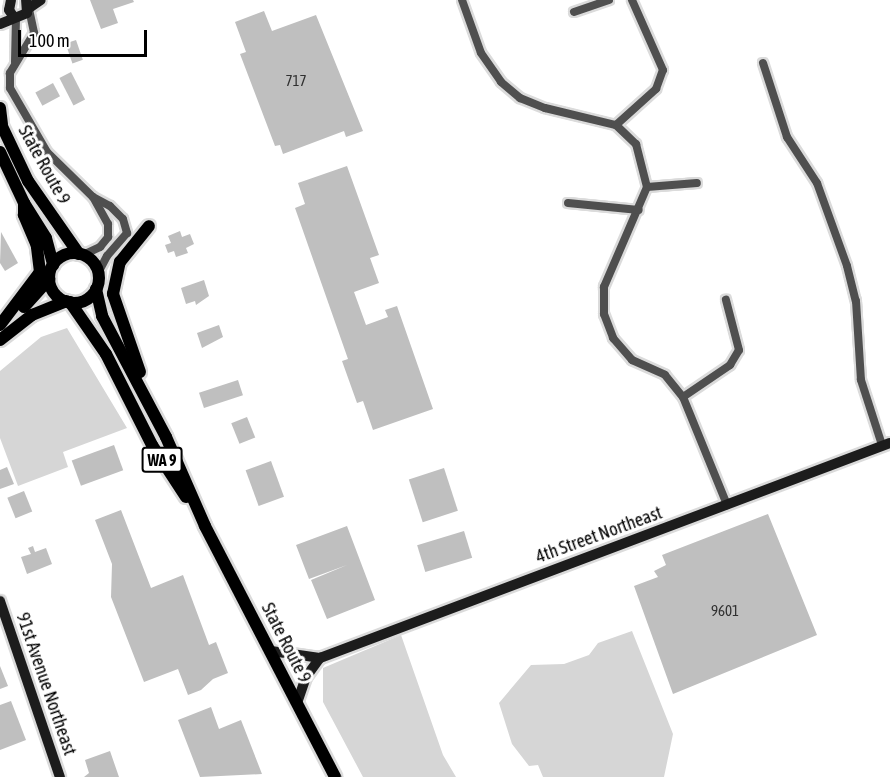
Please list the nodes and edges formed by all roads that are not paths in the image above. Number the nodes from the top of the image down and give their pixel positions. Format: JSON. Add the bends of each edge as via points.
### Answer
{"nodes":[{"id":1,"x":41,"y":0,"type":"edge"},
{"id":2,"x":462,"y":0,"type":"edge"},
{"id":3,"x":609,"y":0,"type":"edge"},
{"id":4,"x":632,"y":0,"type":"edge"},
{"id":5,"x":28,"y":6,"type":"edge"},
{"id":6,"x":8,"y":8,"type":"edge"},
{"id":7,"x":574,"y":12,"type":"dead end"},
{"id":8,"x":0,"y":24,"type":"edge"},
{"id":9,"x":15,"y":62,"type":"junction"},
{"id":10,"x":763,"y":63,"type":"dead end"},
{"id":11,"x":0,"y":108,"type":"edge"},
{"id":12,"x":1,"y":123,"type":"edge"},
{"id":13,"x":616,"y":125,"type":"junction"},
{"id":14,"x":0,"y":152,"type":"edge"},
{"id":15,"x":697,"y":183,"type":"dead end"},
{"id":16,"x":647,"y":187,"type":"junction"},
{"id":17,"x":93,"y":197,"type":"junction"},
{"id":18,"x":24,"y":203,"type":"junction"},
{"id":19,"x":568,"y":203,"type":"dead end"},
{"id":20,"x":639,"y":210,"type":"junction"},
{"id":21,"x":149,"y":226,"type":"dead end"},
{"id":22,"x":81,"y":254,"type":"junction"},
{"id":23,"x":53,"y":265,"type":"junction"},
{"id":24,"x":98,"y":273,"type":"junction"},
{"id":25,"x":50,"y":279,"type":"junction"},
{"id":26,"x":96,"y":290,"type":"junction"},
{"id":27,"x":726,"y":300,"type":"dead end"},
{"id":28,"x":68,"y":302,"type":"junction"},
{"id":29,"x":0,"y":326,"type":"edge"},
{"id":30,"x":0,"y":334,"type":"edge"},
{"id":31,"x":0,"y":340,"type":"edge"},
{"id":32,"x":683,"y":397,"type":"junction"},
{"id":33,"x":151,"y":410,"type":"junction"},
{"id":34,"x":886,"y":444,"type":"edge"},
{"id":35,"x":727,"y":504,"type":"junction"},
{"id":36,"x":205,"y":526,"type":"junction"},
{"id":37,"x":0,"y":601,"type":"edge"},
{"id":38,"x":271,"y":651,"type":"junction"},
{"id":39,"x":320,"y":658,"type":"junction"},
{"id":40,"x":297,"y":703,"type":"junction"},
{"id":41,"x":60,"y":777,"type":"edge"},
{"id":42,"x":335,"y":777,"type":"edge"}],
"edges":[{"from":1,"to":5,"type":"street"},
{"from":2,"to":13,"type":"street","via":[[489,67],[520,98]]},
{"from":3,"to":7,"type":"street"},
{"from":4,"to":13,"type":"street","via":[[663,70],[656,88]]},
{"from":5,"to":6,"type":"street","via":[[24,16]]},
{"from":5,"to":9,"type":"street","via":[[34,33],[26,51]]},
{"from":6,"to":8,"type":"street"},
{"from":6,"to":9,"type":"street"},
{"from":9,"to":17,"type":"street","via":[[10,88],[34,131],[47,152]]},
{"from":10,"to":34,"type":"street","via":[[787,137],[817,183],[847,266],[856,301],[861,380]]},
{"from":11,"to":12,"type":"main road","name":"State Route 9"},
{"from":12,"to":22,"type":"main road","name":"State Route 9","via":[[32,188]]},
{"from":13,"to":16,"type":"street","via":[[636,144]]},
{"from":14,"to":18,"type":"main road","name":"State Route 9"},
{"from":15,"to":16,"type":"street"},
{"from":16,"to":20,"type":"street"},
{"from":17,"to":22,"type":"street","via":[[108,224],[108,237],[100,247]]},
{"from":17,"to":24,"type":"street","via":[[117,211],[127,233]]},
{"from":18,"to":23,"type":"main road","name":"State Route 9","via":[[46,238]]},
{"from":18,"to":29,"type":"main road","via":[[24,215],[37,246],[39,272]]},
{"from":19,"to":20,"type":"street"},
{"from":20,"to":32,"type":"street","via":[[604,287],[604,314],[613,338],[632,360],[665,375]]},
{"from":21,"to":33,"type":"main road","via":[[120,262],[113,294],[131,336]]},
{"from":22,"to":23,"type":"main road","via":[[68,254]]},
{"from":22,"to":24,"type":"main road"},
{"from":23,"to":25,"type":"main road"},
{"from":24,"to":26,"type":"main road"},
{"from":25,"to":28,"type":"main road","via":[[54,293]]},
{"from":25,"to":30,"type":"main road"},
{"from":26,"to":28,"type":"main road","via":[[85,300]]},
{"from":26,"to":33,"type":"main road","name":"State Route 9","number":"WA 9","via":[[102,316]]},
{"from":27,"to":32,"type":"street","via":[[739,350],[730,364]]},
{"from":28,"to":31,"type":"main road","via":[[32,315]]},
{"from":28,"to":36,"type":"main road","name":"State Route 9","number":"WA 9","via":[[106,354],[152,445]]},
{"from":32,"to":35,"type":"street"},
{"from":33,"to":36,"type":"main road","name":"State Route 9","number":"WA 9"},
{"from":34,"to":35,"type":"street","name":"4th Street Northeast"},
{"from":35,"to":39,"type":"street","name":"4th Street Northeast"},
{"from":36,"to":38,"type":"main road","name":"State Route 9","number":"WA 9"},
{"from":37,"to":41,"type":"street","name":"91st Avenue Northeast"},
{"from":38,"to":39,"type":"street"},
{"from":38,"to":40,"type":"main road","name":"State Route 9","number":"WA 9"},
{"from":39,"to":40,"type":"street","via":[[306,677]]},
{"from":40,"to":42,"type":"main road","name":"State Route 9","number":"WA 9"}]}
